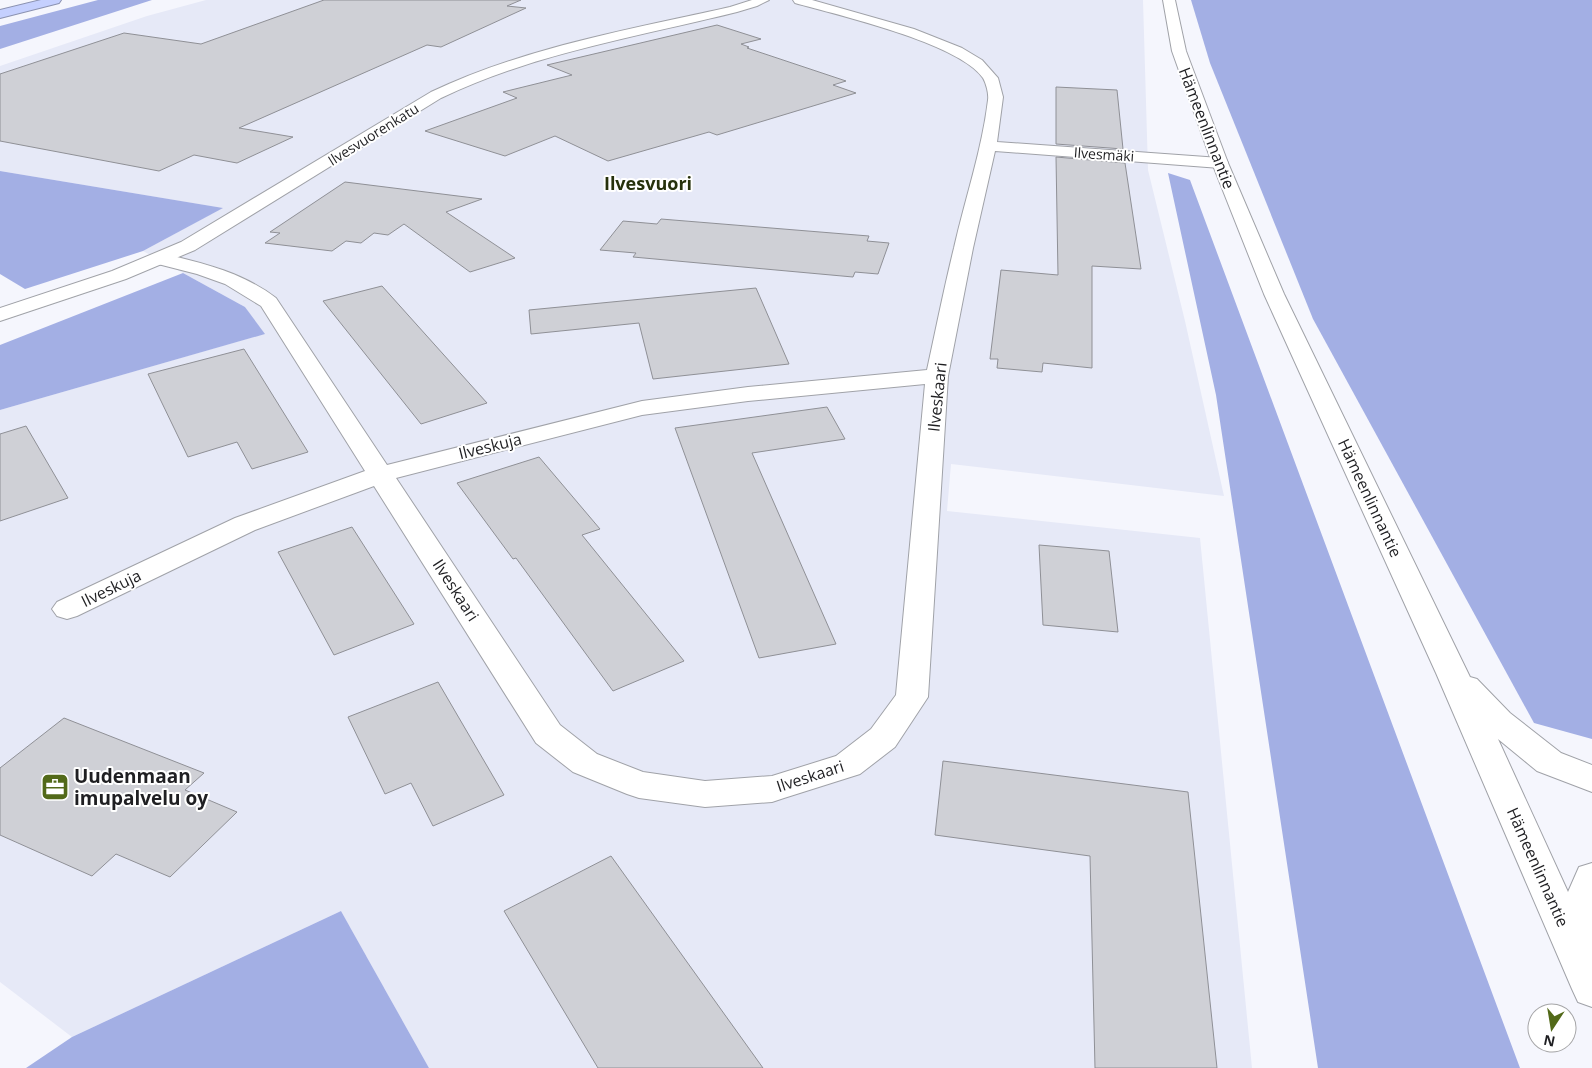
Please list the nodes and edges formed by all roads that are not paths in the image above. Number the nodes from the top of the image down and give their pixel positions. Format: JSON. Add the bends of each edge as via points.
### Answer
{"nodes":[{"id":1,"x":55,"y":0,"type":"edge"},
{"id":2,"x":763,"y":0,"type":"edge"},
{"id":3,"x":799,"y":0,"type":"edge"},
{"id":4,"x":1169,"y":0,"type":"edge"},
{"id":5,"x":0,"y":14,"type":"edge"},
{"id":6,"x":988,"y":146,"type":"junction"},
{"id":7,"x":1220,"y":163,"type":"junction"},
{"id":8,"x":162,"y":258,"type":"junction"},
{"id":9,"x":0,"y":315,"type":"edge"},
{"id":10,"x":937,"y":376,"type":"junction"},
{"id":11,"x":380,"y":475,"type":"junction"},
{"id":12,"x":67,"y":609,"type":"dead end"},
{"id":13,"x":1452,"y":673,"type":"junction"},
{"id":14,"x":1592,"y":779,"type":"edge"},
{"id":15,"x":1592,"y":878,"type":"edge"},
{"id":16,"x":1592,"y":947,"type":"edge"},
{"id":17,"x":1592,"y":989,"type":"edge"}],
"edges":[{"from":1,"to":5,"type":"highway"},
{"from":2,"to":8,"type":"street","name":"Ilvesvuorenkatu","via":[[548,52],[499,66],[458,83],[188,246]]},
{"from":3,"to":6,"type":"street","name":"Ilveskaari","via":[[935,41],[976,63],[991,78],[996,97]]},
{"from":4,"to":7,"type":"street","name":"Hämeenlinnantie","via":[[1178,51]]},
{"from":6,"to":7,"type":"street","name":"Ilvesmäki"},
{"from":6,"to":10,"type":"street","name":"Ilveskaari"},
{"from":7,"to":13,"type":"street","name":"Hämeenlinnantie","via":[[1278,303]]},
{"from":8,"to":9,"type":"street","name":"Ilvesvuorenkatu"},
{"from":8,"to":11,"type":"street","name":"Ilveskaari","via":[[232,279],[270,302]]},
{"from":10,"to":11,"type":"street","name":"Ilveskuja","via":[[642,408]]},
{"from":10,"to":11,"type":"street","name":"Ilveskaari","via":[[912,697],[883,738],[848,765],[772,789],[705,794],[639,785],[585,763],[548,734]]},
{"from":11,"to":12,"type":"street","name":"Ilveskuja","via":[[245,524]]},
{"from":13,"to":14,"type":"street","via":[[1498,722],[1549,762]]},
{"from":13,"to":17,"type":"street","name":"Hämeenlinnantie"},
{"from":15,"to":16,"type":"street","via":[[1587,886],[1586,919]]}]}
